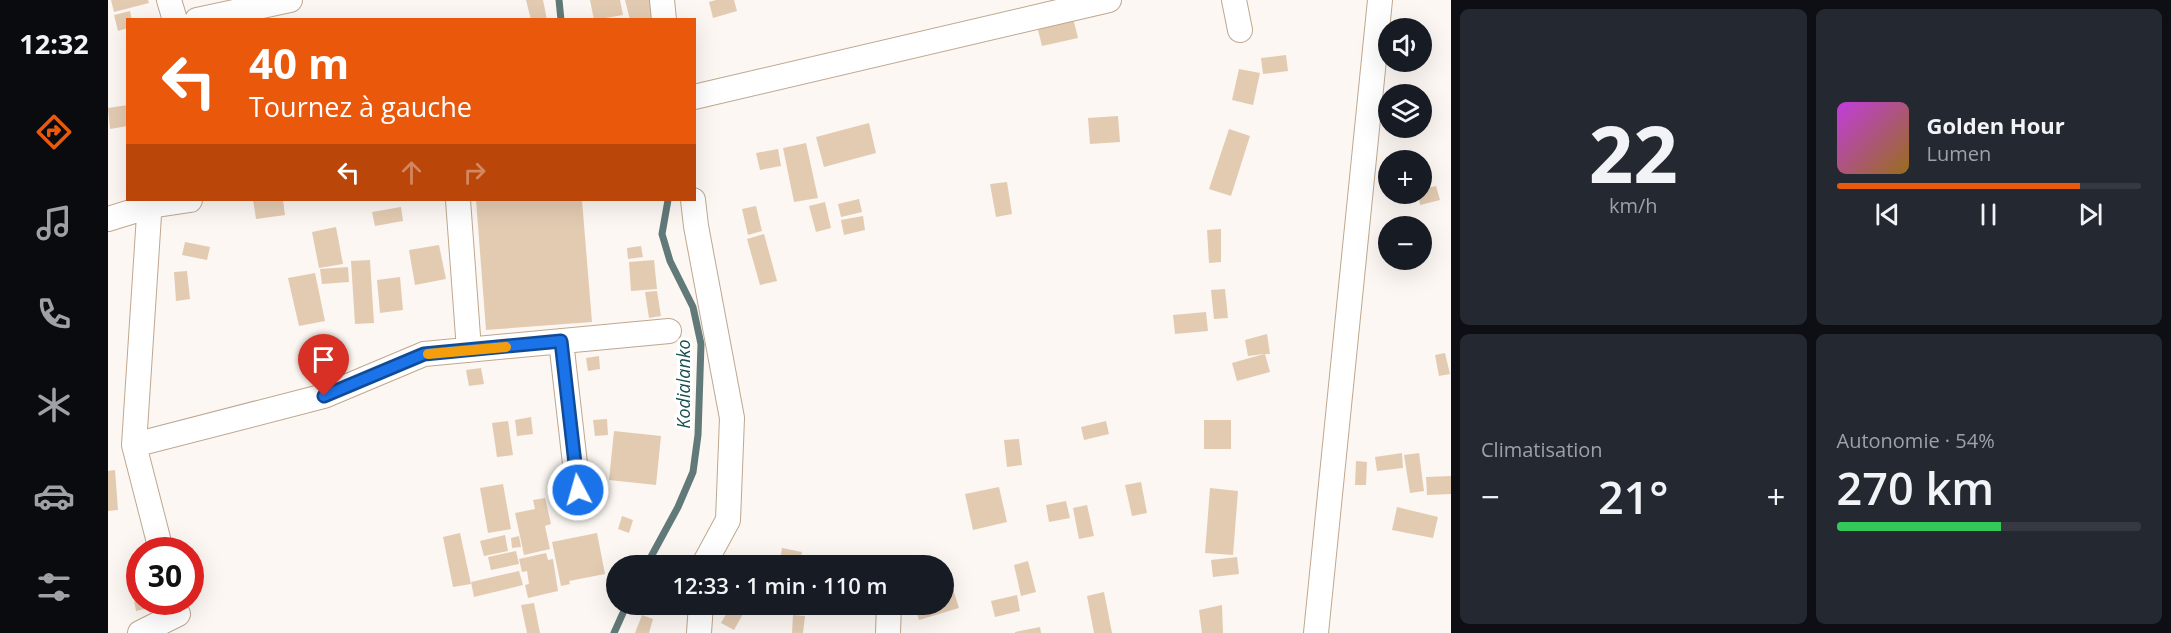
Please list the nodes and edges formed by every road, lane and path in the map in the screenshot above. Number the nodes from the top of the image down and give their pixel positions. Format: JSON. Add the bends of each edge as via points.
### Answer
{"nodes":[{"id":1,"x":169,"y":0,"type":"edge"},
{"id":2,"x":290,"y":0,"type":"edge"},
{"id":3,"x":662,"y":0,"type":"edge"},
{"id":4,"x":1109,"y":0,"type":"edge"},
{"id":5,"x":1234,"y":0,"type":"edge"},
{"id":6,"x":1380,"y":0,"type":"edge"},
{"id":7,"x":174,"y":18,"type":"edge"},
{"id":8,"x":206,"y":18,"type":"edge"},
{"id":9,"x":664,"y":18,"type":"edge"},
{"id":10,"x":1240,"y":30,"type":"dead end"},
{"id":11,"x":696,"y":97,"type":"edge"},
{"id":12,"x":177,"y":201,"type":"edge"},
{"id":13,"x":458,"y":201,"type":"edge"},
{"id":14,"x":693,"y":201,"type":"edge"},
{"id":15,"x":150,"y":203,"type":"edge"},
{"id":16,"x":108,"y":219,"type":"edge"},
{"id":17,"x":669,"y":331,"type":"dead end"},
{"id":18,"x":561,"y":341,"type":"junction"},
{"id":19,"x":469,"y":350,"type":"junction"},
{"id":20,"x":134,"y":445,"type":"junction"},
{"id":21,"x":578,"y":490,"type":"dead end"},
{"id":22,"x":158,"y":537,"type":"edge"},
{"id":23,"x":709,"y":555,"type":"edge"},
{"id":24,"x":700,"y":615,"type":"edge"},
{"id":25,"x":889,"y":615,"type":"edge"},
{"id":26,"x":178,"y":616,"type":"edge"},
{"id":27,"x":140,"y":633,"type":"edge"},
{"id":28,"x":699,"y":633,"type":"edge"},
{"id":29,"x":888,"y":633,"type":"edge"},
{"id":30,"x":1316,"y":633,"type":"edge"}],
"edges":[{"from":1,"to":7,"type":"street"},
{"from":2,"to":8,"type":"street"},
{"from":3,"to":9,"type":"street"},
{"from":4,"to":11,"type":"street"},
{"from":5,"to":10,"type":"street"},
{"from":6,"to":30,"type":"street"},
{"from":12,"to":15,"type":"street"},
{"from":13,"to":19,"type":"street"},
{"from":14,"to":23,"type":"street","via":[[732,418],[728,520]]},
{"from":15,"to":16,"type":"street"},
{"from":15,"to":20,"type":"street"},
{"from":17,"to":18,"type":"street"},
{"from":18,"to":19,"type":"street"},
{"from":18,"to":21,"type":"street"},
{"from":19,"to":20,"type":"street","via":[[424,354],[324,396]]},
{"from":20,"to":22,"type":"street"},
{"from":24,"to":28,"type":"street"},
{"from":25,"to":29,"type":"street"},
{"from":26,"to":27,"type":"street"}]}
